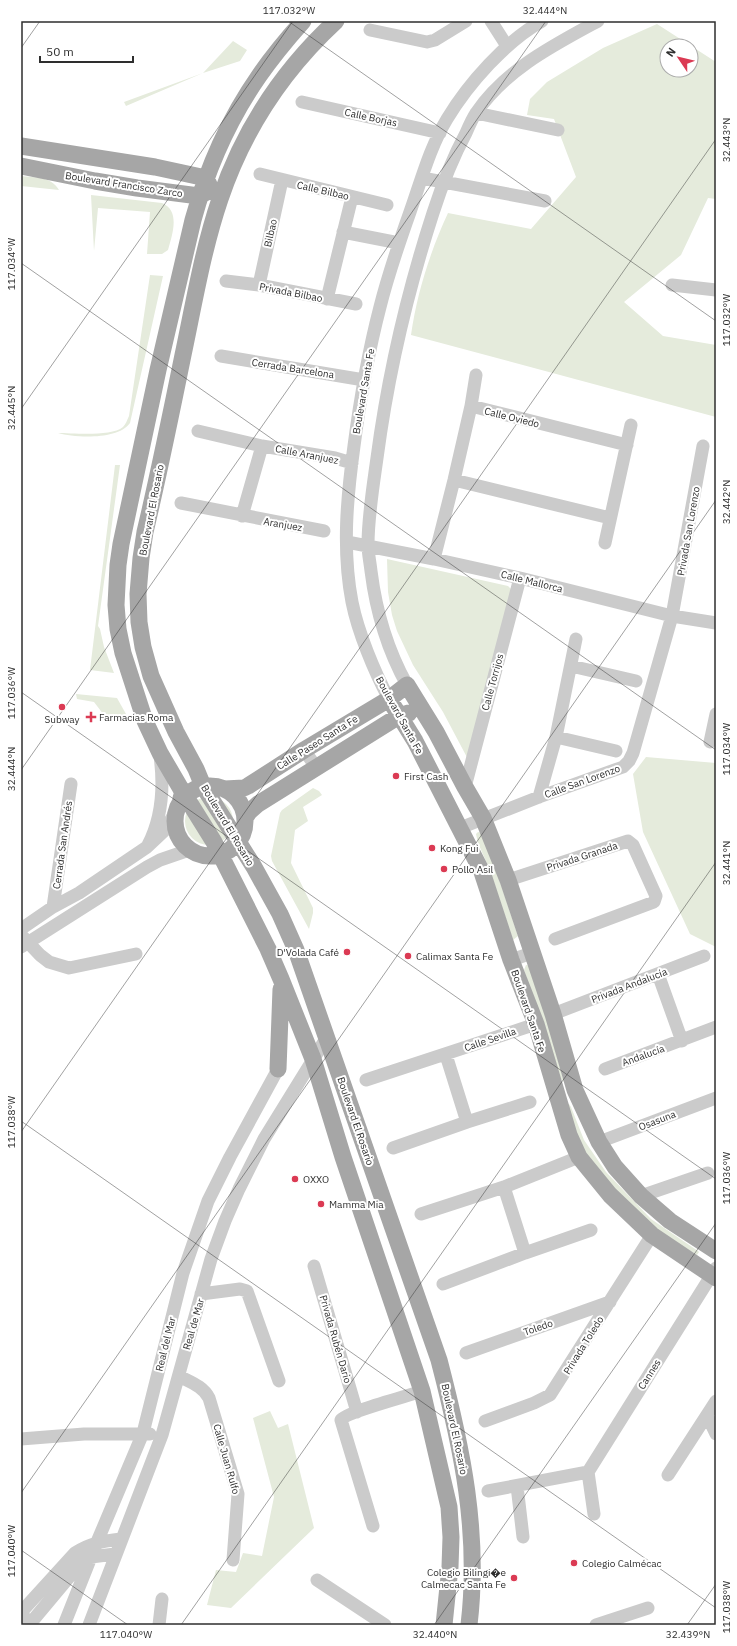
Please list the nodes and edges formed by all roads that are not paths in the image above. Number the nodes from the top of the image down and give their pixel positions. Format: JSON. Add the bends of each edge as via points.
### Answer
{"nodes":[{"id":1,"x":303,"y":21,"type":"edge"},
{"id":2,"x":336,"y":21,"type":"edge"},
{"id":3,"x":466,"y":21,"type":"edge"},
{"id":4,"x":491,"y":21,"type":"edge"},
{"id":5,"x":542,"y":21,"type":"edge"},
{"id":6,"x":598,"y":21,"type":"edge"},
{"id":7,"x":370,"y":30,"type":"dead end"},
{"id":8,"x":507,"y":46,"type":"junction"},
{"id":9,"x":302,"y":102,"type":"dead end"},
{"id":10,"x":476,"y":113,"type":"junction"},
{"id":11,"x":558,"y":130,"type":"dead end"},
{"id":12,"x":440,"y":133,"type":"junction"},
{"id":13,"x":21,"y":146,"type":"edge"},
{"id":14,"x":74,"y":155,"type":"junction"},
{"id":15,"x":21,"y":166,"type":"edge"},
{"id":16,"x":260,"y":174,"type":"dead end"},
{"id":17,"x":72,"y":175,"type":"junction"},
{"id":18,"x":422,"y":178,"type":"junction"},
{"id":19,"x":282,"y":180,"type":"junction"},
{"id":20,"x":443,"y":182,"type":"junction"},
{"id":21,"x":210,"y":187,"type":"junction"},
{"id":22,"x":352,"y":197,"type":"junction"},
{"id":23,"x":546,"y":201,"type":"dead end"},
{"id":24,"x":387,"y":205,"type":"dead end"},
{"id":25,"x":343,"y":232,"type":"junction"},
{"id":26,"x":399,"y":243,"type":"junction"},
{"id":27,"x":226,"y":281,"type":"dead end"},
{"id":28,"x":258,"y":285,"type":"junction"},
{"id":29,"x":672,"y":285,"type":"dead end"},
{"id":30,"x":716,"y":290,"type":"edge"},
{"id":31,"x":327,"y":299,"type":"junction"},
{"id":32,"x":356,"y":304,"type":"dead end"},
{"id":33,"x":221,"y":356,"type":"dead end"},
{"id":34,"x":476,"y":375,"type":"dead end"},
{"id":35,"x":364,"y":380,"type":"junction"},
{"id":36,"x":471,"y":406,"type":"junction"},
{"id":37,"x":631,"y":425,"type":"dead end"},
{"id":38,"x":198,"y":432,"type":"dead end"},
{"id":39,"x":262,"y":446,"type":"junction"},
{"id":40,"x":627,"y":446,"type":"junction"},
{"id":41,"x":703,"y":446,"type":"dead end"},
{"id":42,"x":352,"y":463,"type":"junction"},
{"id":43,"x":454,"y":480,"type":"junction"},
{"id":44,"x":180,"y":503,"type":"dead end"},
{"id":45,"x":242,"y":516,"type":"junction"},
{"id":46,"x":610,"y":518,"type":"junction"},
{"id":47,"x":324,"y":531,"type":"dead end"},
{"id":48,"x":347,"y":542,"type":"junction"},
{"id":49,"x":605,"y":543,"type":"dead end"},
{"id":50,"x":368,"y":545,"type":"junction"},
{"id":51,"x":434,"y":559,"type":"junction"},
{"id":52,"x":520,"y":578,"type":"junction"},
{"id":53,"x":672,"y":616,"type":"junction"},
{"id":54,"x":716,"y":623,"type":"edge"},
{"id":55,"x":576,"y":639,"type":"dead end"},
{"id":56,"x":571,"y":666,"type":"junction"},
{"id":57,"x":636,"y":681,"type":"dead end"},
{"id":58,"x":407,"y":685,"type":"junction"},
{"id":59,"x":389,"y":698,"type":"junction"},
{"id":60,"x":422,"y":710,"type":"junction"},
{"id":61,"x":716,"y":714,"type":"edge"},
{"id":62,"x":399,"y":716,"type":"junction"},
{"id":63,"x":556,"y":737,"type":"junction"},
{"id":64,"x":710,"y":742,"type":"dead end"},
{"id":65,"x":304,"y":750,"type":"junction"},
{"id":66,"x":616,"y":751,"type":"dead end"},
{"id":67,"x":160,"y":753,"type":"junction"},
{"id":68,"x":316,"y":767,"type":"junction"},
{"id":69,"x":71,"y":784,"type":"dead end"},
{"id":70,"x":214,"y":787,"type":"junction"},
{"id":71,"x":465,"y":787,"type":"junction"},
{"id":72,"x":180,"y":796,"type":"junction"},
{"id":73,"x":539,"y":797,"type":"junction"},
{"id":74,"x":483,"y":818,"type":"junction"},
{"id":75,"x":460,"y":828,"type":"junction"},
{"id":76,"x":243,"y":829,"type":"junction"},
{"id":77,"x":147,"y":847,"type":"junction"},
{"id":78,"x":204,"y":853,"type":"junction"},
{"id":79,"x":508,"y":880,"type":"junction"},
{"id":80,"x":53,"y":907,"type":"junction"},
{"id":81,"x":21,"y":928,"type":"edge"},
{"id":82,"x":555,"y":939,"type":"dead end"},
{"id":83,"x":23,"y":941,"type":"edge"},
{"id":84,"x":532,"y":953,"type":"junction"},
{"id":85,"x":136,"y":954,"type":"dead end"},
{"id":86,"x":704,"y":956,"type":"dead end"},
{"id":87,"x":511,"y":960,"type":"junction"},
{"id":88,"x":658,"y":974,"type":"junction"},
{"id":89,"x":281,"y":979,"type":"junction"},
{"id":90,"x":553,"y":1014,"type":"junction"},
{"id":91,"x":536,"y":1024,"type":"junction"},
{"id":92,"x":716,"y":1027,"type":"edge"},
{"id":93,"x":327,"y":1037,"type":"junction"},
{"id":94,"x":682,"y":1041,"type":"junction"},
{"id":95,"x":446,"y":1054,"type":"junction"},
{"id":96,"x":313,"y":1059,"type":"junction"},
{"id":97,"x":278,"y":1068,"type":"joint"},
{"id":98,"x":605,"y":1069,"type":"dead end"},
{"id":99,"x":366,"y":1080,"type":"dead end"},
{"id":100,"x":575,"y":1090,"type":"junction"},
{"id":101,"x":557,"y":1097,"type":"junction"},
{"id":102,"x":716,"y":1098,"type":"edge"},
{"id":103,"x":530,"y":1102,"type":"dead end"},
{"id":104,"x":467,"y":1122,"type":"junction"},
{"id":105,"x":599,"y":1142,"type":"junction"},
{"id":106,"x":393,"y":1148,"type":"dead end"},
{"id":107,"x":579,"y":1157,"type":"junction"},
{"id":108,"x":708,"y":1173,"type":"dead end"},
{"id":109,"x":504,"y":1187,"type":"junction"},
{"id":110,"x":641,"y":1196,"type":"junction"},
{"id":111,"x":421,"y":1214,"type":"dead end"},
{"id":112,"x":591,"y":1230,"type":"dead end"},
{"id":113,"x":652,"y":1235,"type":"junction"},
{"id":114,"x":716,"y":1250,"type":"edge"},
{"id":115,"x":525,"y":1253,"type":"junction"},
{"id":116,"x":314,"y":1266,"type":"dead end"},
{"id":117,"x":714,"y":1274,"type":"edge"},
{"id":118,"x":443,"y":1284,"type":"dead end"},
{"id":119,"x":202,"y":1294,"type":"junction"},
{"id":120,"x":610,"y":1302,"type":"junction"},
{"id":121,"x":466,"y":1353,"type":"dead end"},
{"id":122,"x":179,"y":1376,"type":"junction"},
{"id":123,"x":278,"y":1381,"type":"dead end"},
{"id":124,"x":422,"y":1392,"type":"junction"},
{"id":125,"x":716,"y":1401,"type":"edge"},
{"id":126,"x":357,"y":1412,"type":"junction"},
{"id":127,"x":707,"y":1414,"type":"junction"},
{"id":128,"x":485,"y":1421,"type":"dead end"},
{"id":129,"x":143,"y":1433,"type":"junction"},
{"id":130,"x":716,"y":1434,"type":"edge"},
{"id":131,"x":162,"y":1435,"type":"junction"},
{"id":132,"x":21,"y":1439,"type":"edge"},
{"id":133,"x":588,"y":1472,"type":"junction"},
{"id":134,"x":668,"y":1475,"type":"dead end"},
{"id":135,"x":517,"y":1486,"type":"junction"},
{"id":136,"x":488,"y":1491,"type":"dead end"},
{"id":137,"x":594,"y":1514,"type":"dead end"},
{"id":138,"x":373,"y":1526,"type":"dead end"},
{"id":139,"x":523,"y":1537,"type":"dead end"},
{"id":140,"x":121,"y":1539,"type":"junction"},
{"id":141,"x":96,"y":1542,"type":"junction"},
{"id":142,"x":115,"y":1554,"type":"junction"},
{"id":143,"x":91,"y":1557,"type":"junction"},
{"id":144,"x":233,"y":1560,"type":"dead end"},
{"id":145,"x":318,"y":1580,"type":"dead end"},
{"id":146,"x":162,"y":1599,"type":"dead end"},
{"id":147,"x":648,"y":1608,"type":"dead end"},
{"id":148,"x":21,"y":1620,"type":"edge"},
{"id":149,"x":64,"y":1625,"type":"edge"},
{"id":150,"x":89,"y":1625,"type":"edge"},
{"id":151,"x":159,"y":1625,"type":"edge"},
{"id":152,"x":385,"y":1625,"type":"edge"},
{"id":153,"x":444,"y":1625,"type":"edge"},
{"id":154,"x":469,"y":1625,"type":"edge"},
{"id":155,"x":596,"y":1625,"type":"edge"}],
"edges":[{"from":1,"to":21,"type":"main road","name":"Boulevard El Rosario","via":[[271,59],[247,94],[224,137]]},
{"from":2,"to":21,"type":"main road","name":"Boulevard El Rosario","via":[[308,49],[281,83],[238,153]]},
{"from":3,"to":7,"type":"street","via":[[435,40],[427,42]]},
{"from":4,"to":8,"type":"street"},
{"from":5,"to":8,"type":"street","name":"Boulevard Santa Fe","via":[[530,27]]},
{"from":6,"to":10,"type":"street","name":"Boulevard Santa Fe","via":[[522,67],[500,85]]},
{"from":8,"to":12,"type":"street","name":"Boulevard Santa Fe","via":[[464,95]]},
{"from":9,"to":12,"type":"street","name":"Calle Borjas"},
{"from":10,"to":11,"type":"street"},
{"from":10,"to":20,"type":"street","name":"Boulevard Santa Fe"},
{"from":12,"to":18,"type":"street","name":"Boulevard Santa Fe"},
{"from":13,"to":14,"type":"main road","name":"Boulevard Francisco Zarco"},
{"from":14,"to":17,"type":"main road"},
{"from":14,"to":21,"type":"main road","name":"Boulevard Francisco Zarco","via":[[155,167]]},
{"from":15,"to":17,"type":"main road","name":"Boulevard Francisco Zarco"},
{"from":16,"to":19,"type":"street","name":"Calle Bilbao"},
{"from":17,"to":21,"type":"main road","name":"Boulevard Francisco Zarco","via":[[109,184]]},
{"from":18,"to":20,"type":"street"},
{"from":18,"to":26,"type":"street","name":"Boulevard Santa Fe"},
{"from":19,"to":22,"type":"street","name":"Calle Bilbao"},
{"from":19,"to":28,"type":"street","name":"Bilbao"},
{"from":20,"to":23,"type":"street"},
{"from":20,"to":50,"type":"street","name":"Boulevard Santa Fe","via":[[400,326],[383,412],[370,508]]},
{"from":21,"to":67,"type":"main road","name":"Boulevard El Rosario","via":[[192,220],[118,565],[116,605],[123,653],[144,721]]},
{"from":21,"to":70,"type":"main road","name":"Boulevard El Rosario","via":[[211,228],[153,496],[141,558],[138,594],[142,641],[151,676],[196,769]]},
{"from":22,"to":24,"type":"street","name":"Calle Bilbao"},
{"from":22,"to":25,"type":"street"},
{"from":25,"to":26,"type":"street"},
{"from":25,"to":31,"type":"street"},
{"from":26,"to":35,"type":"street","name":"Boulevard Santa Fe","via":[[380,306]]},
{"from":27,"to":28,"type":"street","name":"Privada Bilbao"},
{"from":28,"to":31,"type":"street","name":"Privada Bilbao"},
{"from":29,"to":30,"type":"street"},
{"from":31,"to":32,"type":"street","name":"Privada Bilbao"},
{"from":33,"to":35,"type":"street","name":"Cerrada Barcelona"},
{"from":34,"to":36,"type":"street"},
{"from":35,"to":42,"type":"street","name":"Boulevard Santa Fe"},
{"from":36,"to":40,"type":"street","name":"Calle Oviedo"},
{"from":36,"to":43,"type":"street","name":"Calle Oviedo"},
{"from":37,"to":40,"type":"street"},
{"from":38,"to":39,"type":"street","name":"Calle Aranjuez"},
{"from":39,"to":42,"type":"street","name":"Calle Aranjuez"},
{"from":39,"to":45,"type":"street"},
{"from":40,"to":46,"type":"street"},
{"from":41,"to":53,"type":"street","name":"Privada San Lorenzo"},
{"from":42,"to":48,"type":"street","name":"Boulevard Santa Fe","via":[[346,515]]},
{"from":43,"to":46,"type":"street"},
{"from":43,"to":51,"type":"street","name":"Calle Oviedo"},
{"from":44,"to":45,"type":"street","name":"Aranjuez"},
{"from":45,"to":47,"type":"street","name":"Aranjuez"},
{"from":46,"to":49,"type":"street"},
{"from":48,"to":50,"type":"street","name":"Calle Mallorca"},
{"from":48,"to":59,"type":"street","name":"Boulevard Santa Fe","via":[[352,602],[360,632]]},
{"from":50,"to":51,"type":"street","name":"Calle Mallorca"},
{"from":50,"to":58,"type":"street","name":"Boulevard Santa Fe","via":[[380,620],[398,669]]},
{"from":51,"to":52,"type":"street","name":"Calle Mallorca"},
{"from":52,"to":53,"type":"street","name":"Calle Mallorca"},
{"from":52,"to":71,"type":"street","name":"Calle Torrijos"},
{"from":53,"to":54,"type":"street","name":"Calle Mallorca"},
{"from":53,"to":73,"type":"street","name":"Calle San Lorenzo","via":[[629,762],[623,767]]},
{"from":55,"to":56,"type":"street"},
{"from":56,"to":57,"type":"street"},
{"from":56,"to":63,"type":"street"},
{"from":58,"to":59,"type":"main road","name":"Calle Paseo Santa Fe"},
{"from":58,"to":60,"type":"main road","name":"Boulevard Santa Fe"},
{"from":59,"to":62,"type":"main road","name":"Boulevard Santa Fe"},
{"from":59,"to":65,"type":"main road","name":"Calle Paseo Santa Fe"},
{"from":60,"to":62,"type":"main road","name":"Calle Paseo Santa Fe"},
{"from":60,"to":71,"type":"main road","name":"Boulevard Santa Fe"},
{"from":61,"to":64,"type":"street"},
{"from":62,"to":68,"type":"main road","name":"Calle Paseo Santa Fe"},
{"from":62,"to":75,"type":"main road","name":"Boulevard Santa Fe","via":[[415,741]]},
{"from":63,"to":66,"type":"street"},
{"from":63,"to":73,"type":"street"},
{"from":65,"to":68,"type":"street"},
{"from":65,"to":70,"type":"main road","name":"Calle Paseo Santa Fe","via":[[244,788]]},
{"from":67,"to":72,"type":"main road","name":"Boulevard El Rosario"},
{"from":67,"to":77,"type":"street","name":"Boulevard El Rosario","via":[[162,788],[155,830]]},
{"from":68,"to":76,"type":"main road","name":"Calle Paseo Santa Fe","via":[[258,804],[249,812]]},
{"from":69,"to":80,"type":"street","name":"Cerrada San Andrés"},
{"from":70,"to":72,"type":"main road","via":[[194,789]]},
{"from":70,"to":76,"type":"main road","name":"Boulevard El Rosario"},
{"from":70,"to":76,"type":"main road","via":[[235,796],[242,806]]},
{"from":71,"to":74,"type":"main road","name":"Boulevard Santa Fe"},
{"from":72,"to":77,"type":"street","via":[[169,825],[160,837]]},
{"from":72,"to":78,"type":"main road","name":"Boulevard El Rosario","via":[[214,842]]},
{"from":72,"to":78,"type":"main road","via":[[175,822],[176,832],[181,842]]},
{"from":73,"to":74,"type":"street","name":"Calle San Lorenzo"},
{"from":74,"to":75,"type":"street","name":"Calle San Lorenzo"},
{"from":74,"to":79,"type":"main road","name":"Boulevard Santa Fe"},
{"from":75,"to":87,"type":"main road","name":"Boulevard Santa Fe","via":[[488,887]]},
{"from":76,"to":78,"type":"main road","name":"Calle Paseo Santa Fe","via":[[235,846],[226,853]]},
{"from":76,"to":93,"type":"main road","name":"Boulevard El Rosario","via":[[254,867],[296,950]]},
{"from":77,"to":80,"type":"street","via":[[79,893]]},
{"from":78,"to":83,"type":"street","via":[[160,860],[147,866]]},
{"from":78,"to":89,"type":"main road","name":"Boulevard El Rosario","via":[[230,875]]},
{"from":79,"to":82,"type":"street","name":"Privada Granada","via":[[628,841],[633,845],[656,896],[654,902]]},
{"from":79,"to":84,"type":"main road","name":"Boulevard Santa Fe"},
{"from":80,"to":81,"type":"street"},
{"from":83,"to":85,"type":"street","via":[[49,962],[69,968]]},
{"from":84,"to":87,"type":"street"},
{"from":84,"to":90,"type":"main road","name":"Boulevard Santa Fe"},
{"from":86,"to":88,"type":"street","name":"Privada Andalucía"},
{"from":87,"to":91,"type":"main road","name":"Boulevard Santa Fe"},
{"from":88,"to":90,"type":"street","name":"Privada Andalucía"},
{"from":88,"to":94,"type":"street"},
{"from":89,"to":96,"type":"main road","name":"Boulevard El Rosario"},
{"from":89,"to":97,"type":"main road"},
{"from":90,"to":100,"type":"main road","name":"Boulevard Santa Fe"},
{"from":91,"to":95,"type":"street","name":"Calle Sevilla"},
{"from":91,"to":101,"type":"main road","name":"Boulevard Santa Fe"},
{"from":92,"to":94,"type":"street","name":"Andalucía"},
{"from":93,"to":96,"type":"street","name":"Real de Mar"},
{"from":93,"to":154,"type":"main road","name":"Boulevard El Rosario","via":[[439,1360],[453,1414],[464,1464],[471,1518],[473,1569]]},
{"from":94,"to":98,"type":"street","name":"Andalucía"},
{"from":95,"to":99,"type":"street","name":"Calle Sevilla"},
{"from":95,"to":104,"type":"street"},
{"from":96,"to":119,"type":"street","name":"Real de Mar","via":[[264,1139],[239,1189],[211,1259]]},
{"from":96,"to":124,"type":"main road","name":"Boulevard El Rosario"},
{"from":97,"to":129,"type":"street","name":"Real del Mar","via":[[208,1201],[183,1273]]},
{"from":100,"to":101,"type":"street"},
{"from":100,"to":105,"type":"main road","name":"Boulevard Santa Fe"},
{"from":101,"to":107,"type":"main road","name":"Boulevard Santa Fe"},
{"from":102,"to":105,"type":"street","name":"Osasuna"},
{"from":103,"to":104,"type":"street"},
{"from":104,"to":106,"type":"street"},
{"from":105,"to":110,"type":"main road","name":"Boulevard Santa Fe","via":[[615,1167]]},
{"from":107,"to":109,"type":"street"},
{"from":107,"to":113,"type":"main road","name":"Boulevard Santa Fe","via":[[610,1195]]},
{"from":108,"to":110,"type":"street"},
{"from":109,"to":111,"type":"street"},
{"from":109,"to":115,"type":"street"},
{"from":110,"to":114,"type":"main road","name":"Boulevard Santa Fe","via":[[670,1221]]},
{"from":112,"to":115,"type":"street"},
{"from":113,"to":117,"type":"main road","name":"Boulevard Santa Fe"},
{"from":113,"to":120,"type":"street","name":"Privada Toledo"},
{"from":115,"to":118,"type":"street"},
{"from":116,"to":126,"type":"street","name":"Privada Rubén Dario"},
{"from":117,"to":133,"type":"street","name":"Cannes"},
{"from":119,"to":122,"type":"street","name":"Real de Mar"},
{"from":119,"to":123,"type":"street","via":[[240,1289],[246,1291]]},
{"from":120,"to":121,"type":"street","name":"Toledo"},
{"from":120,"to":128,"type":"street","name":"Privada Toledo","via":[[550,1395]]},
{"from":122,"to":131,"type":"street","name":"Real de Mar"},
{"from":122,"to":144,"type":"street","name":"Calle Juan Rulfo","via":[[205,1390],[232,1472],[238,1494]]},
{"from":124,"to":126,"type":"street"},
{"from":124,"to":153,"type":"main road","name":"Boulevard El Rosario","via":[[449,1507],[450,1567]]},
{"from":125,"to":127,"type":"street"},
{"from":126,"to":138,"type":"street","via":[[343,1417],[341,1424]]},
{"from":127,"to":130,"type":"street"},
{"from":127,"to":134,"type":"street"},
{"from":129,"to":131,"type":"street"},
{"from":129,"to":132,"type":"street"},
{"from":129,"to":141,"type":"street","name":"Real del Mar"},
{"from":131,"to":140,"type":"street","name":"Real de Mar"},
{"from":133,"to":135,"type":"street"},
{"from":133,"to":137,"type":"street"},
{"from":135,"to":136,"type":"street"},
{"from":135,"to":139,"type":"street"},
{"from":140,"to":141,"type":"street"},
{"from":140,"to":142,"type":"street","name":"Real de Mar"},
{"from":141,"to":143,"type":"street","name":"Real del Mar"},
{"from":141,"to":148,"type":"street","via":[[75,1554],[24,1609]]},
{"from":142,"to":143,"type":"street"},
{"from":142,"to":150,"type":"street","name":"Real de Mar"},
{"from":143,"to":148,"type":"street","via":[[80,1564],[34,1619]]},
{"from":143,"to":149,"type":"street","name":"Real del Mar"},
{"from":145,"to":152,"type":"street"},
{"from":146,"to":151,"type":"street"},
{"from":147,"to":155,"type":"street"}]}
